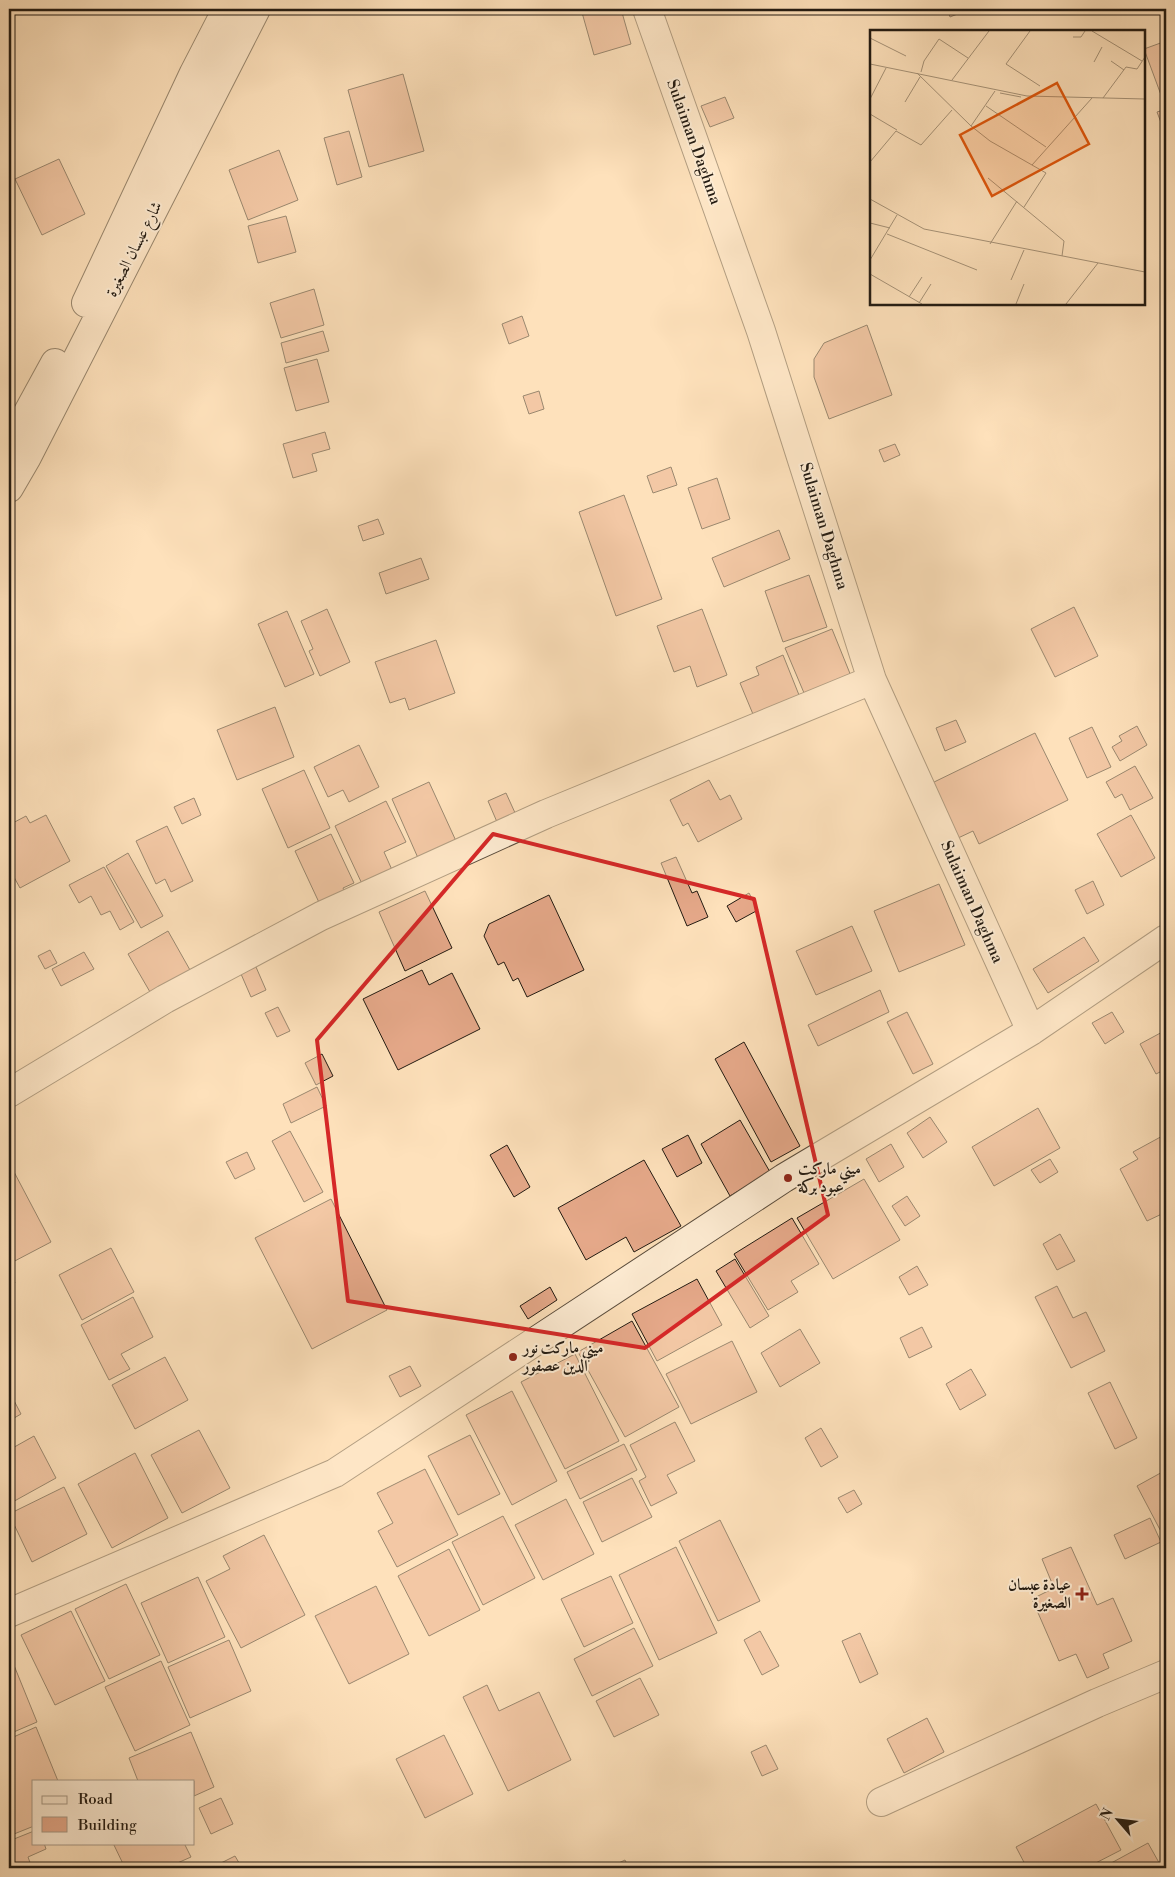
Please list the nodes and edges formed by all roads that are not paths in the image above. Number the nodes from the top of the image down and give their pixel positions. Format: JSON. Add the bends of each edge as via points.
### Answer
{"nodes":[{"id":1,"x":227,"y":9,"type":"edge"},
{"id":2,"x":256,"y":9,"type":"edge"},
{"id":3,"x":647,"y":9,"type":"edge"},
{"id":4,"x":9,"y":447,"type":"edge"},
{"id":5,"x":9,"y":488,"type":"edge"},
{"id":6,"x":872,"y":680,"type":"junction"},
{"id":7,"x":1166,"y":939,"type":"edge"},
{"id":8,"x":1030,"y":1031,"type":"junction"},
{"id":9,"x":9,"y":1093,"type":"edge"},
{"id":10,"x":9,"y":1613,"type":"edge"},
{"id":11,"x":1166,"y":1674,"type":"edge"},
{"id":12,"x":881,"y":1802,"type":"dead end"}],
"edges":[{"from":1,"to":4,"type":"street","name":"شارع عبسان الصغيرة","via":[[67,341]]},
{"from":2,"to":5,"type":"street","name":"شارع عبسان الصغيرة"},
{"from":3,"to":6,"type":"street","name":"Sulaiman Daghma","via":[[761,330]]},
{"from":6,"to":8,"type":"street","name":"Sulaiman Daghma"},
{"from":6,"to":9,"type":"street","via":[[546,814],[321,916],[165,998]]},
{"from":7,"to":8,"type":"street"},
{"from":8,"to":10,"type":"street","via":[[784,1178],[335,1472]]},
{"from":11,"to":12,"type":"street"}]}
